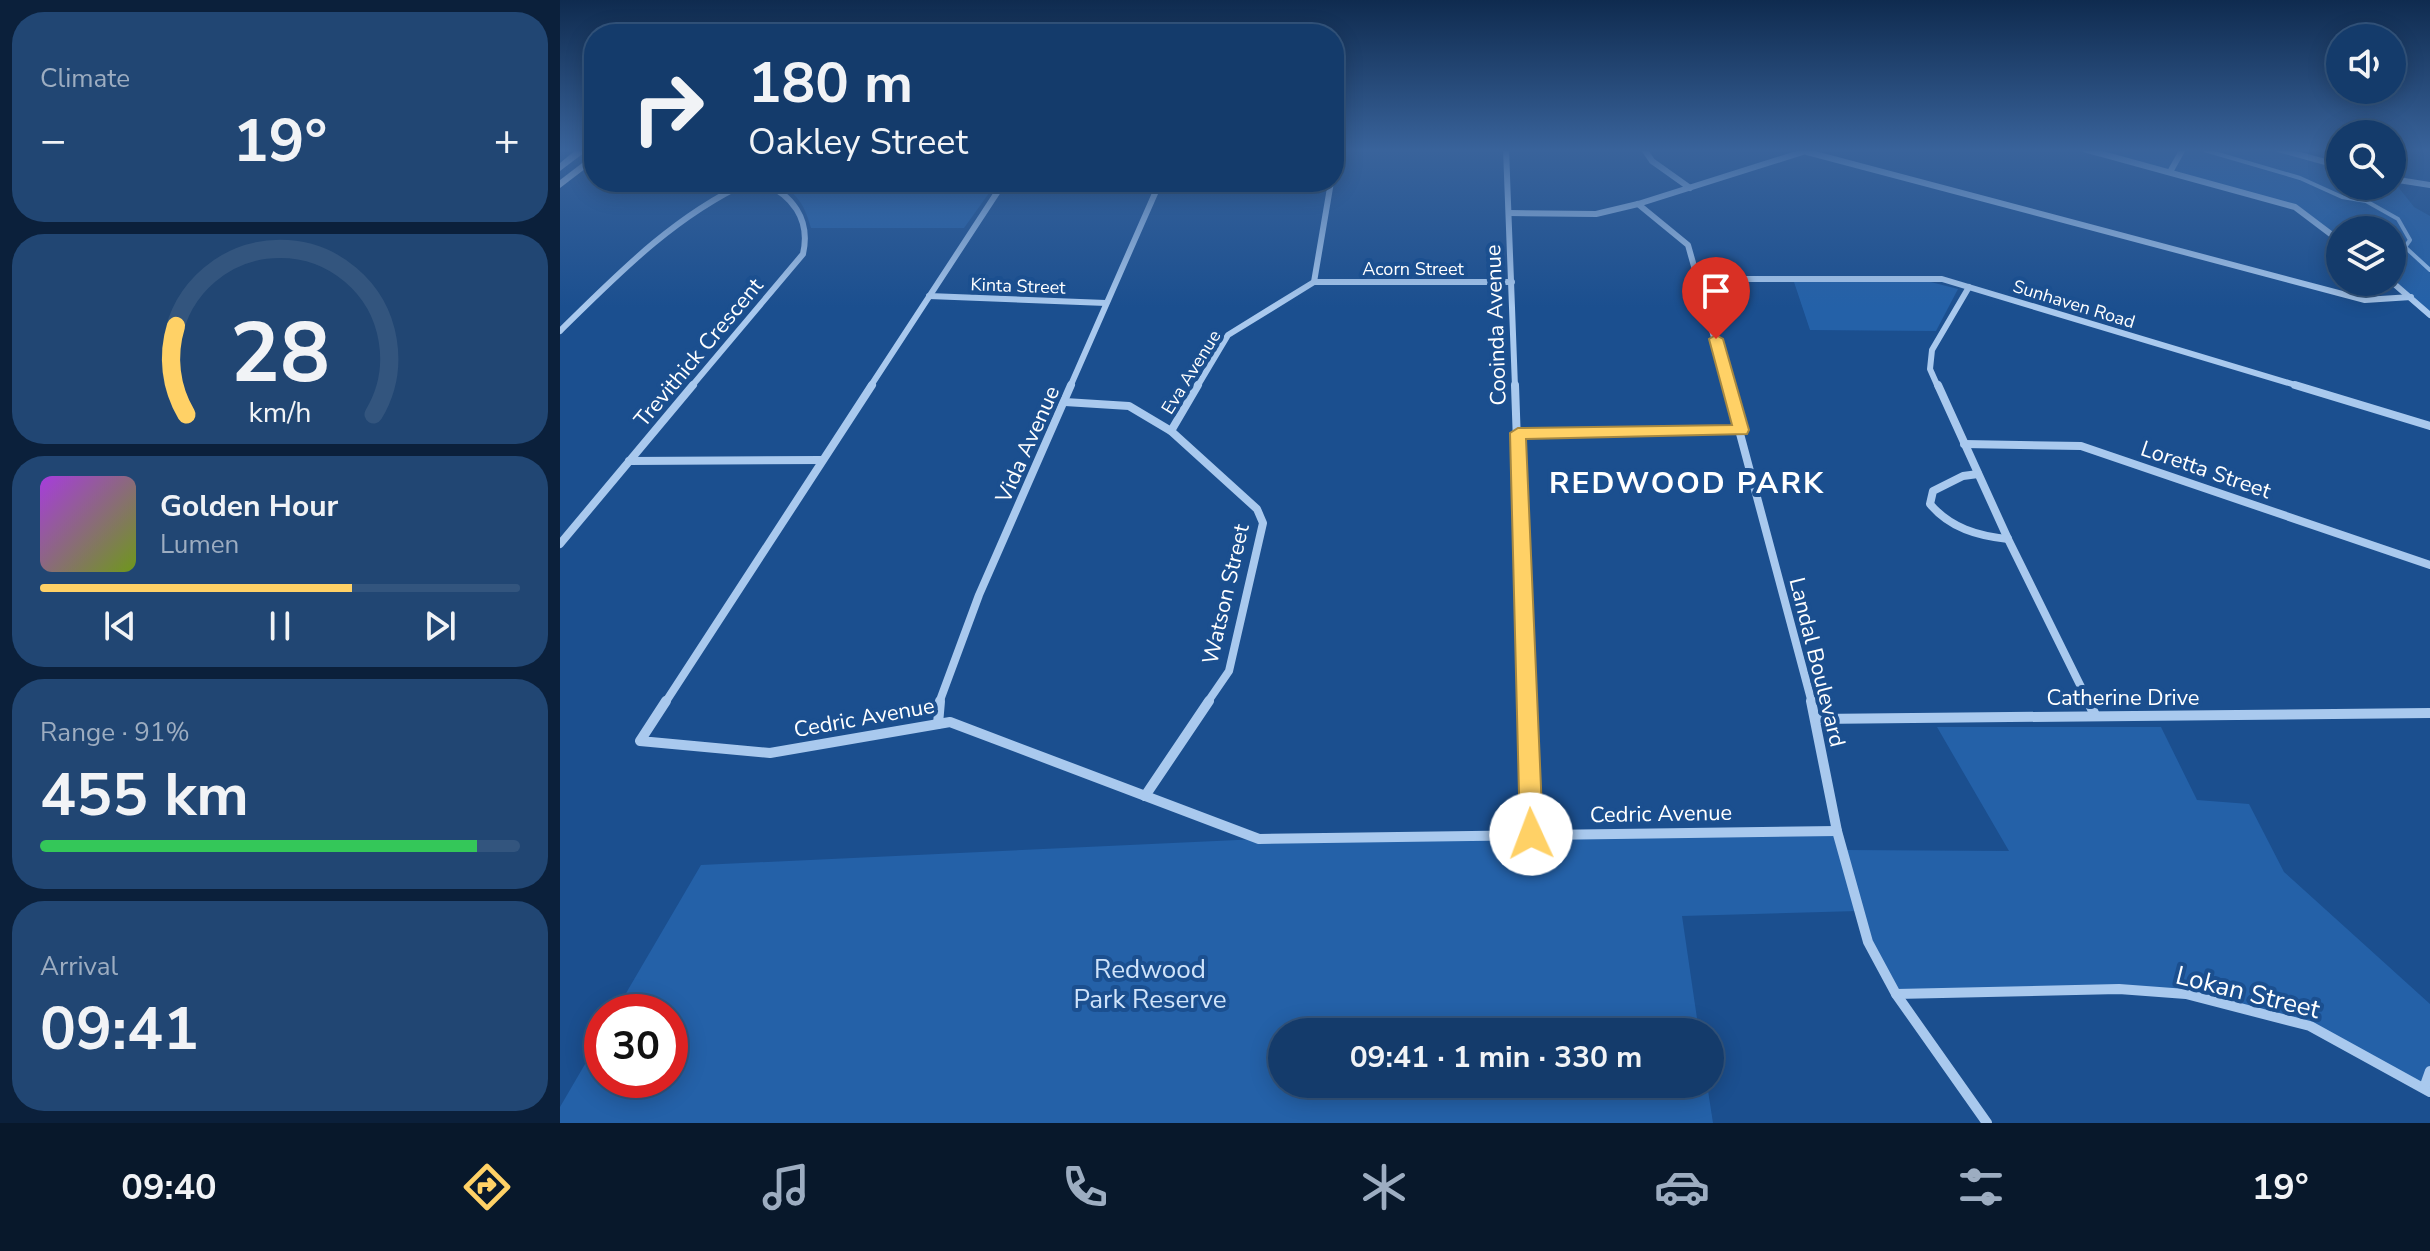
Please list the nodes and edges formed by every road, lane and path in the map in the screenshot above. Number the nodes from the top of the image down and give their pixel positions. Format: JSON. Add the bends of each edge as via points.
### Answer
{"nodes":[{"id":1,"x":708,"y":201,"type":"edge"},
{"id":2,"x":792,"y":201,"type":"edge"},
{"id":3,"x":991,"y":201,"type":"edge"},
{"id":4,"x":1151,"y":201,"type":"edge"},
{"id":5,"x":1328,"y":201,"type":"edge"},
{"id":6,"x":1508,"y":201,"type":"edge"},
{"id":7,"x":1646,"y":201,"type":"edge"},
{"id":8,"x":1996,"y":201,"type":"edge"},
{"id":9,"x":2275,"y":201,"type":"edge"},
{"id":10,"x":1638,"y":204,"type":"junction"},
{"id":11,"x":1509,"y":213,"type":"junction"},
{"id":12,"x":2326,"y":230,"type":"edge"},
{"id":13,"x":1699,"y":279,"type":"junction"},
{"id":14,"x":1314,"y":282,"type":"junction"},
{"id":15,"x":1512,"y":282,"type":"junction"},
{"id":16,"x":1969,"y":287,"type":"junction"},
{"id":17,"x":2406,"y":293,"type":"edge"},
{"id":18,"x":929,"y":296,"type":"junction"},
{"id":19,"x":2411,"y":297,"type":"junction"},
{"id":20,"x":1106,"y":303,"type":"junction"},
{"id":21,"x":2430,"y":315,"type":"edge"},
{"id":22,"x":560,"y":331,"type":"edge"},
{"id":23,"x":1065,"y":402,"type":"junction"},
{"id":24,"x":2430,"y":426,"type":"edge"},
{"id":25,"x":1741,"y":430,"type":"junction"},
{"id":26,"x":1171,"y":431,"type":"junction"},
{"id":27,"x":1518,"y":433,"type":"junction"},
{"id":28,"x":1964,"y":444,"type":"junction"},
{"id":29,"x":821,"y":460,"type":"junction"},
{"id":30,"x":629,"y":461,"type":"junction"},
{"id":31,"x":1978,"y":474,"type":"junction"},
{"id":32,"x":2008,"y":539,"type":"junction"},
{"id":33,"x":560,"y":544,"type":"edge"},
{"id":34,"x":2430,"y":565,"type":"edge"},
{"id":35,"x":2430,"y":713,"type":"edge"},
{"id":36,"x":2095,"y":715,"type":"junction"},
{"id":37,"x":1816,"y":719,"type":"junction"},
{"id":38,"x":938,"y":724,"type":"junction"},
{"id":39,"x":1145,"y":796,"type":"junction"},
{"id":40,"x":1837,"y":831,"type":"junction"},
{"id":41,"x":1531,"y":834,"type":"junction"},
{"id":42,"x":1896,"y":994,"type":"junction"},
{"id":43,"x":2430,"y":1071,"type":"edge"},
{"id":44,"x":2427,"y":1090,"type":"edge"},
{"id":45,"x":1987,"y":1123,"type":"edge"}],
"edges":[{"from":1,"to":22,"type":"street","via":[[665,230]]},
{"from":2,"to":30,"type":"street","name":"Trevithick Crescent","via":[[805,242],[803,254]]},
{"from":3,"to":18,"type":"street","name":"Cedric Avenue"},
{"from":4,"to":20,"type":"street","name":"Vida Avenue"},
{"from":5,"to":14,"type":"street"},
{"from":6,"to":11,"type":"street","name":"Cooinda Avenue"},
{"from":7,"to":10,"type":"street"},
{"from":8,"to":19,"type":"street","via":[[2365,300]]},
{"from":9,"to":12,"type":"street","via":[[2295,207]]},
{"from":10,"to":11,"type":"street","via":[[1596,214]]},
{"from":10,"to":13,"type":"street","name":"Landal Boulevard","via":[[1688,245]]},
{"from":11,"to":15,"type":"street","name":"Cooinda Avenue"},
{"from":13,"to":16,"type":"street","name":"Sunhaven Road","via":[[1926,277]]},
{"from":13,"to":25,"type":"street","name":"Landal Boulevard"},
{"from":14,"to":15,"type":"street","name":"Acorn Street"},
{"from":14,"to":26,"type":"street","name":"Eva Avenue","via":[[1228,335]]},
{"from":15,"to":27,"type":"street","name":"Cooinda Avenue"},
{"from":16,"to":24,"type":"street","name":"Sunhaven Road"},
{"from":16,"to":28,"type":"street","via":[[1928,361]]},
{"from":17,"to":19,"type":"street"},
{"from":18,"to":20,"type":"street","name":"Kinta Street"},
{"from":18,"to":29,"type":"street","name":"Cedric Avenue"},
{"from":19,"to":21,"type":"street"},
{"from":20,"to":23,"type":"street","name":"Vida Avenue"},
{"from":23,"to":26,"type":"street","name":"Watson Street","via":[[1129,406]]},
{"from":23,"to":38,"type":"street","name":"Vida Avenue","via":[[979,595],[940,696]]},
{"from":25,"to":27,"type":"street"},
{"from":25,"to":37,"type":"street","name":"Landal Boulevard"},
{"from":26,"to":39,"type":"street","name":"Watson Street","via":[[1257,509],[1263,523],[1229,671]]},
{"from":27,"to":41,"type":"street","name":"Cooinda Avenue"},
{"from":28,"to":31,"type":"street"},
{"from":28,"to":34,"type":"street","name":"Loretta Street","via":[[2081,446]]},
{"from":29,"to":30,"type":"street"},
{"from":29,"to":38,"type":"street","name":"Cedric Avenue","via":[[640,741],[770,753]]},
{"from":30,"to":33,"type":"street","name":"Trevithick Crescent"},
{"from":31,"to":32,"type":"street"},
{"from":31,"to":32,"type":"street","via":[[1933,491],[1930,504],[1940,518]]},
{"from":32,"to":36,"type":"street"},
{"from":35,"to":36,"type":"street","name":"Catherine Drive"},
{"from":36,"to":37,"type":"street","name":"Catherine Drive"},
{"from":37,"to":40,"type":"street","name":"Landal Boulevard"},
{"from":38,"to":39,"type":"street","name":"Cedric Avenue","via":[[950,722]]},
{"from":39,"to":41,"type":"street","name":"Cedric Avenue","via":[[1259,839]]},
{"from":40,"to":41,"type":"street","name":"Cedric Avenue"},
{"from":40,"to":42,"type":"street","name":"Landal Boulevard","via":[[1868,942]]},
{"from":42,"to":44,"type":"street","name":"Lokan Street","via":[[2119,989],[2186,994],[2310,1026]]},
{"from":42,"to":45,"type":"street","name":"Landal Boulevard"},
{"from":43,"to":44,"type":"street"}]}
